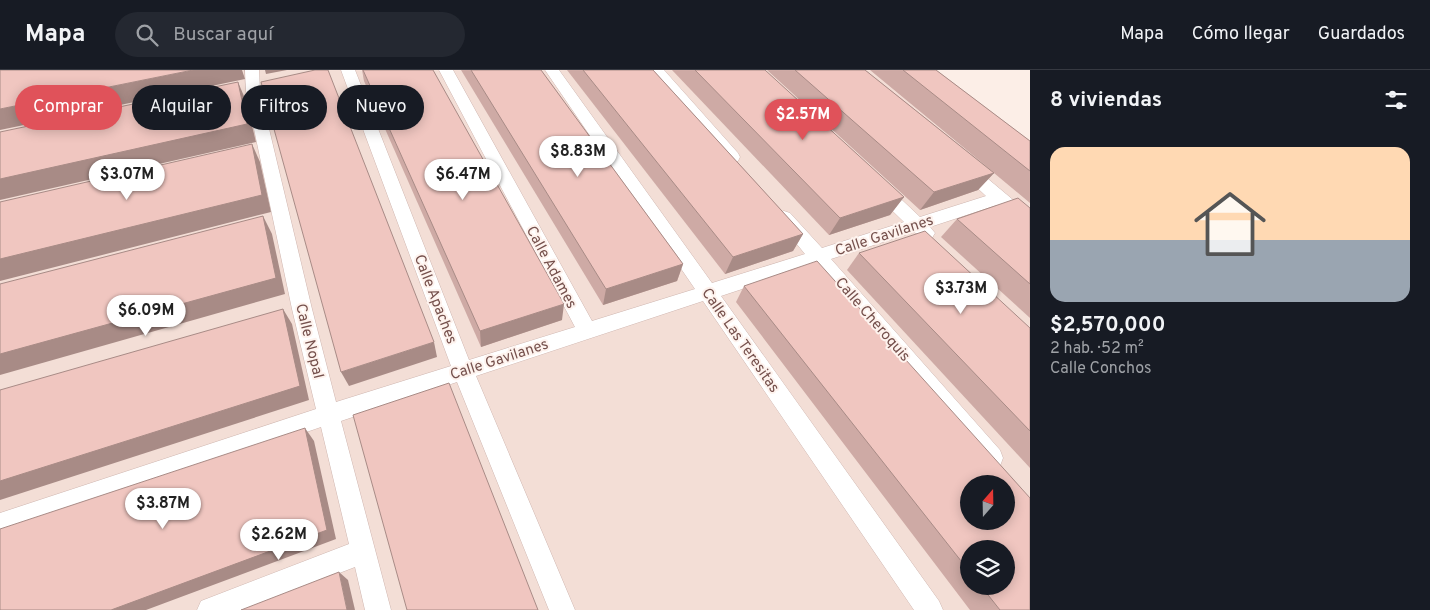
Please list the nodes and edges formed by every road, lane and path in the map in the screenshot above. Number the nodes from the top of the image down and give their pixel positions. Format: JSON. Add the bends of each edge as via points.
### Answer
{"nodes":[{"id":1,"x":252,"y":70,"type":"edge"},
{"id":2,"x":446,"y":70,"type":"edge"},
{"id":3,"x":552,"y":70,"type":"edge"},
{"id":4,"x":656,"y":70,"type":"edge"},
{"id":5,"x":345,"y":72,"type":"edge"},
{"id":6,"x":261,"y":85,"type":"edge"},
{"id":7,"x":241,"y":94,"type":"edge"},
{"id":8,"x":234,"y":95,"type":"edge"},
{"id":9,"x":260,"y":130,"type":"edge"},
{"id":10,"x":954,"y":160,"type":"edge"},
{"id":11,"x":741,"y":167,"type":"edge"},
{"id":12,"x":868,"y":178,"type":"edge"},
{"id":13,"x":999,"y":198,"type":"junction"},
{"id":14,"x":773,"y":204,"type":"edge"},
{"id":15,"x":1030,"y":224,"type":"edge"},
{"id":16,"x":918,"y":225,"type":"junction"},
{"id":17,"x":939,"y":245,"type":"edge"},
{"id":18,"x":819,"y":256,"type":"junction"},
{"id":19,"x":707,"y":291,"type":"junction"},
{"id":20,"x":587,"y":331,"type":"junction"},
{"id":21,"x":463,"y":371,"type":"junction"},
{"id":22,"x":328,"y":415,"type":"junction"},
{"id":23,"x":1004,"y":471,"type":"edge"},
{"id":24,"x":0,"y":525,"type":"edge"},
{"id":25,"x":363,"y":551,"type":"junction"},
{"id":26,"x":210,"y":610,"type":"edge"},
{"id":27,"x":378,"y":610,"type":"edge"},
{"id":28,"x":562,"y":610,"type":"edge"},
{"id":29,"x":930,"y":610,"type":"edge"}],
"edges":[{"from":1,"to":6,"type":"street","name":"Calle Nopal"},
{"from":2,"to":20,"type":"street","name":"Calle Adames"},
{"from":3,"to":19,"type":"street","name":"Calle Las Teresitas"},
{"from":4,"to":11,"type":"street"},
{"from":5,"to":21,"type":"street","name":"Calle Apaches"},
{"from":7,"to":8,"type":"street"},
{"from":9,"to":22,"type":"street","name":"Calle Nopal","via":[[259,154],[292,312]]},
{"from":10,"to":13,"type":"street"},
{"from":12,"to":16,"type":"street"},
{"from":13,"to":15,"type":"street"},
{"from":13,"to":16,"type":"street","name":"Calle Gavilanes"},
{"from":14,"to":18,"type":"street","name":"Calle Cheroquis"},
{"from":16,"to":17,"type":"street"},
{"from":16,"to":18,"type":"street","name":"Calle Gavilanes"},
{"from":18,"to":19,"type":"street","name":"Calle Gavilanes"},
{"from":18,"to":23,"type":"street","name":"Calle Cheroquis"},
{"from":19,"to":20,"type":"street","name":"Calle Gavilanes"},
{"from":19,"to":29,"type":"street","name":"Calle Las Teresitas"},
{"from":20,"to":21,"type":"street","name":"Calle Gavilanes"},
{"from":21,"to":22,"type":"street","name":"Calle Gavilanes"},
{"from":21,"to":28,"type":"street","name":"Calle Apaches"},
{"from":22,"to":24,"type":"street","name":"Calle Gavilanes"},
{"from":22,"to":25,"type":"street","name":"Calle Nopal"},
{"from":25,"to":26,"type":"street"},
{"from":25,"to":27,"type":"street","name":"Calle Nopal"}]}
